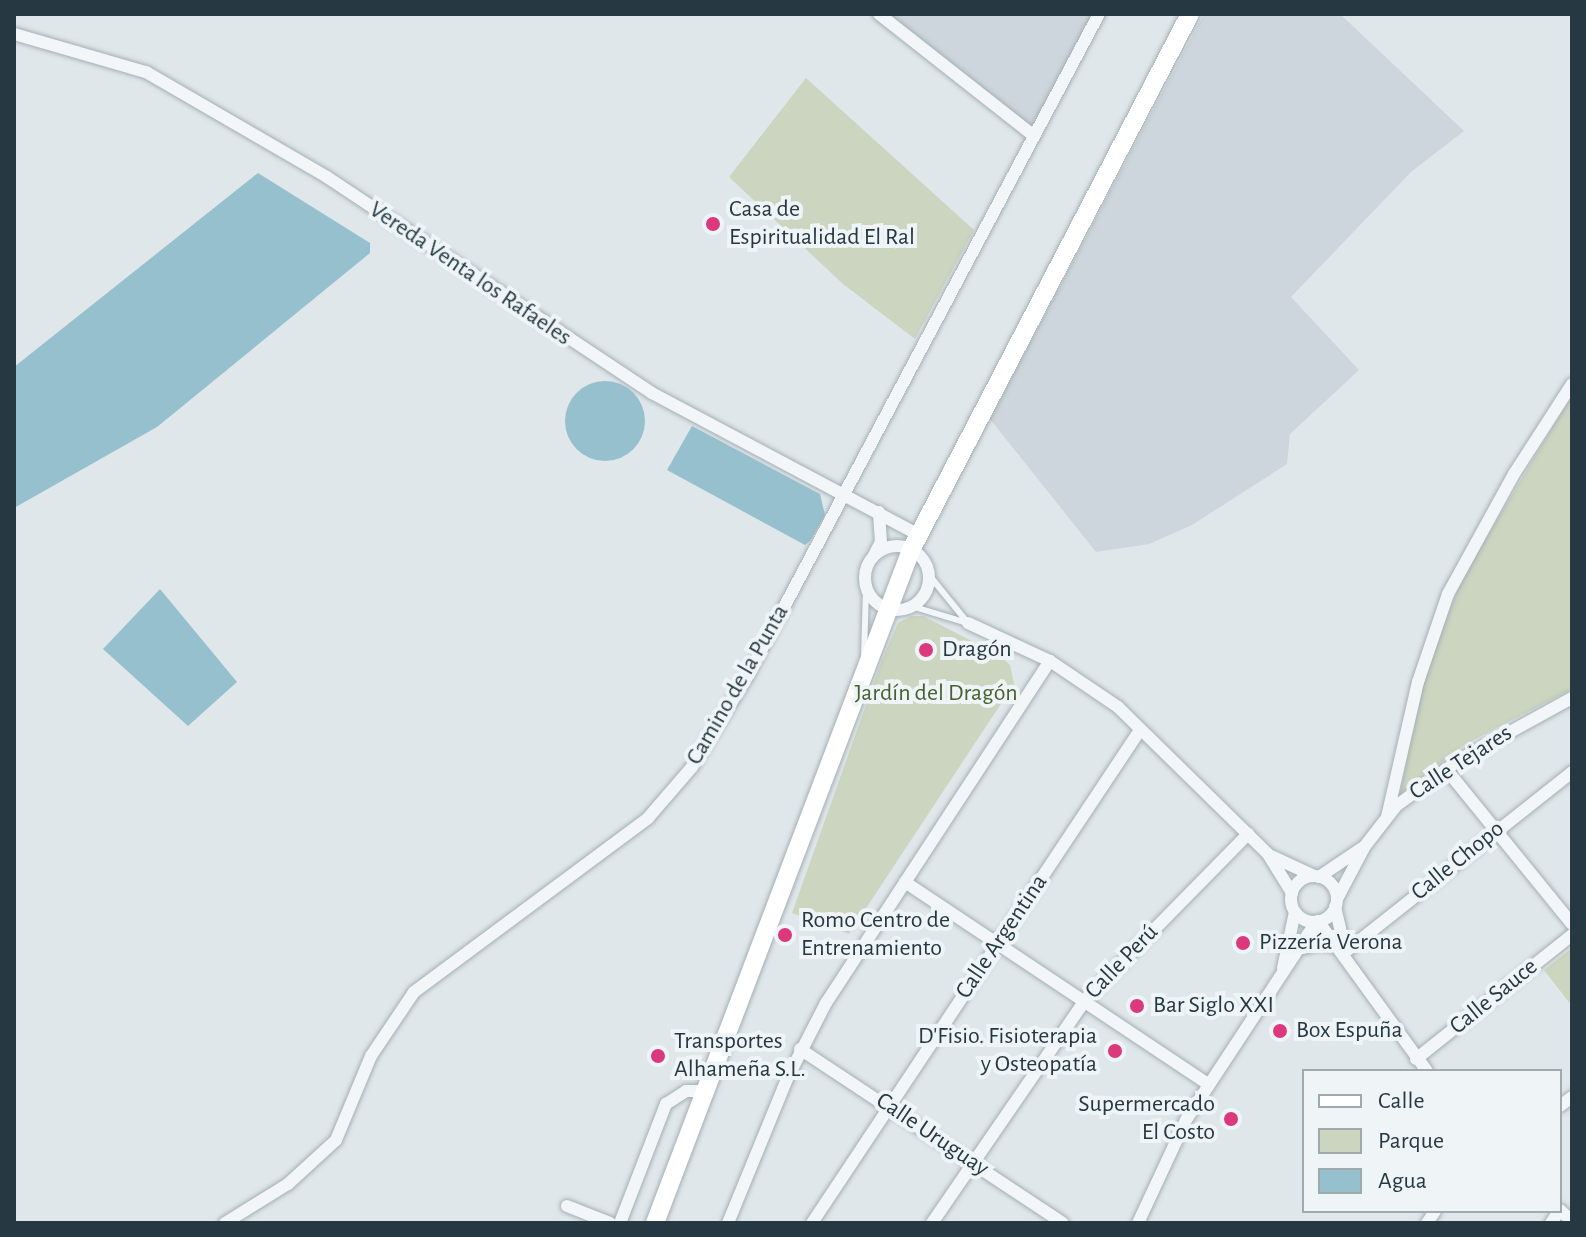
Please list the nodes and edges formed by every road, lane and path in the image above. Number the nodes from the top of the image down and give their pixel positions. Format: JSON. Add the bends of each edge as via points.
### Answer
{"nodes":[{"id":1,"x":879,"y":14,"type":"edge"},
{"id":2,"x":1099,"y":14,"type":"edge"},
{"id":3,"x":1190,"y":14,"type":"edge"},
{"id":4,"x":14,"y":34,"type":"edge"},
{"id":5,"x":1034,"y":136,"type":"junction"},
{"id":6,"x":1572,"y":384,"type":"edge"},
{"id":7,"x":845,"y":494,"type":"junction"},
{"id":8,"x":879,"y":512,"type":"junction"},
{"id":9,"x":915,"y":542,"type":"junction"},
{"id":10,"x":874,"y":556,"type":"junction"},
{"id":11,"x":929,"y":575,"type":"junction"},
{"id":12,"x":866,"y":588,"type":"junction"},
{"id":13,"x":911,"y":606,"type":"junction"},
{"id":14,"x":887,"y":609,"type":"junction"},
{"id":15,"x":968,"y":623,"type":"junction"},
{"id":16,"x":1050,"y":661,"type":"junction"},
{"id":17,"x":863,"y":671,"type":"junction"},
{"id":18,"x":1572,"y":698,"type":"edge"},
{"id":19,"x":1140,"y":730,"type":"junction"},
{"id":20,"x":1446,"y":769,"type":"junction"},
{"id":21,"x":1572,"y":772,"type":"edge"},
{"id":22,"x":1387,"y":817,"type":"junction"},
{"id":23,"x":1496,"y":831,"type":"junction"},
{"id":24,"x":1248,"y":834,"type":"junction"},
{"id":25,"x":1365,"y":846,"type":"junction"},
{"id":26,"x":1268,"y":854,"type":"junction"},
{"id":27,"x":1316,"y":877,"type":"junction"},
{"id":28,"x":905,"y":882,"type":"junction"},
{"id":29,"x":1292,"y":893,"type":"junction"},
{"id":30,"x":1336,"y":903,"type":"junction"},
{"id":31,"x":1295,"y":912,"type":"junction"},
{"id":32,"x":1317,"y":922,"type":"junction"},
{"id":33,"x":1572,"y":924,"type":"edge"},
{"id":34,"x":1572,"y":935,"type":"edge"},
{"id":35,"x":997,"y":944,"type":"junction"},
{"id":36,"x":1303,"y":948,"type":"junction"},
{"id":37,"x":1343,"y":950,"type":"junction"},
{"id":38,"x":1282,"y":971,"type":"junction"},
{"id":39,"x":1085,"y":1000,"type":"junction"},
{"id":40,"x":800,"y":1049,"type":"junction"},
{"id":41,"x":1416,"y":1059,"type":"junction"},
{"id":42,"x":1425,"y":1069,"type":"edge"},
{"id":43,"x":1208,"y":1084,"type":"junction"},
{"id":44,"x":706,"y":1091,"type":"junction"},
{"id":45,"x":889,"y":1106,"type":"junction"},
{"id":46,"x":971,"y":1161,"type":"junction"},
{"id":47,"x":567,"y":1206,"type":"dead end"},
{"id":48,"x":225,"y":1223,"type":"edge"},
{"id":49,"x":610,"y":1223,"type":"edge"},
{"id":50,"x":620,"y":1223,"type":"edge"},
{"id":51,"x":655,"y":1223,"type":"edge"},
{"id":52,"x":728,"y":1223,"type":"edge"},
{"id":53,"x":812,"y":1223,"type":"edge"},
{"id":54,"x":932,"y":1223,"type":"edge"},
{"id":55,"x":1063,"y":1223,"type":"edge"},
{"id":56,"x":1138,"y":1223,"type":"edge"}],
"edges":[{"from":1,"to":5,"type":"street"},
{"from":2,"to":5,"type":"street","name":"Camino de la Punta"},
{"from":3,"to":9,"type":"main road"},
{"from":4,"to":7,"type":"street","name":"Vereda Venta los Rafaeles","via":[[146,72],[327,177],[652,393]]},
{"from":5,"to":7,"type":"street","name":"Camino de la Punta"},
{"from":6,"to":22,"type":"street","via":[[1514,474],[1448,594],[1415,694]]},
{"from":7,"to":8,"type":"street","name":"Vereda Venta los Rafaeles"},
{"from":7,"to":48,"type":"street","name":"Camino de la Punta","via":[[692,767],[648,818],[414,992],[378,1045],[328,1149],[288,1184]]},
{"from":8,"to":9,"type":"street","name":"Vereda Venta los Rafaeles"},
{"from":8,"to":10,"type":"street","via":[[881,542]]},
{"from":9,"to":10,"type":"street"},
{"from":9,"to":11,"type":"street"},
{"from":9,"to":14,"type":"main road"},
{"from":10,"to":12,"type":"street"},
{"from":11,"to":13,"type":"street","via":[[924,595]]},
{"from":11,"to":15,"type":"lane"},
{"from":12,"to":14,"type":"street"},
{"from":12,"to":17,"type":"lane"},
{"from":13,"to":14,"type":"street"},
{"from":13,"to":15,"type":"lane"},
{"from":14,"to":17,"type":"main road"},
{"from":15,"to":16,"type":"street"},
{"from":16,"to":19,"type":"street","via":[[1118,707]]},
{"from":16,"to":28,"type":"street"},
{"from":17,"to":44,"type":"main road"},
{"from":18,"to":20,"type":"street","name":"Calle Tejares"},
{"from":19,"to":24,"type":"street"},
{"from":19,"to":35,"type":"street","name":"Calle Argentina"},
{"from":20,"to":22,"type":"street","name":"Calle Tejares"},
{"from":20,"to":23,"type":"street"},
{"from":21,"to":23,"type":"street","name":"Calle Chopo"},
{"from":22,"to":25,"type":"street","name":"Calle Tejares"},
{"from":23,"to":33,"type":"street"},
{"from":23,"to":37,"type":"street","name":"Calle Chopo"},
{"from":24,"to":26,"type":"street"},
{"from":24,"to":39,"type":"street","name":"Calle Perú"},
{"from":25,"to":27,"type":"street","name":"Calle Tejares"},
{"from":25,"to":30,"type":"street","name":"Calle Tejares"},
{"from":26,"to":27,"type":"street"},
{"from":26,"to":29,"type":"street"},
{"from":27,"to":29,"type":"street","via":[[1302,880]]},
{"from":27,"to":30,"type":"street","via":[[1331,884]]},
{"from":28,"to":35,"type":"street"},
{"from":28,"to":40,"type":"street"},
{"from":29,"to":31,"type":"street"},
{"from":30,"to":32,"type":"street"},
{"from":30,"to":37,"type":"street"},
{"from":31,"to":32,"type":"street"},
{"from":31,"to":38,"type":"street"},
{"from":32,"to":36,"type":"street"},
{"from":32,"to":37,"type":"street"},
{"from":34,"to":41,"type":"street","name":"Calle Sauce"},
{"from":35,"to":39,"type":"street"},
{"from":35,"to":45,"type":"street","name":"Calle Argentina"},
{"from":36,"to":37,"type":"street"},
{"from":36,"to":38,"type":"street"},
{"from":37,"to":41,"type":"street"},
{"from":38,"to":43,"type":"street"},
{"from":39,"to":43,"type":"street"},
{"from":39,"to":46,"type":"street","name":"Calle Perú"},
{"from":40,"to":45,"type":"street","name":"Calle Uruguay"},
{"from":40,"to":52,"type":"street"},
{"from":41,"to":42,"type":"street"},
{"from":43,"to":56,"type":"street"},
{"from":44,"to":50,"type":"street","via":[[686,1091],[666,1104]]},
{"from":44,"to":51,"type":"main road"},
{"from":45,"to":46,"type":"street","name":"Calle Uruguay"},
{"from":45,"to":53,"type":"street","name":"Calle Argentina"},
{"from":46,"to":54,"type":"street","name":"Calle Perú"},
{"from":46,"to":55,"type":"street","name":"Calle Uruguay"},
{"from":47,"to":49,"type":"street"}]}
